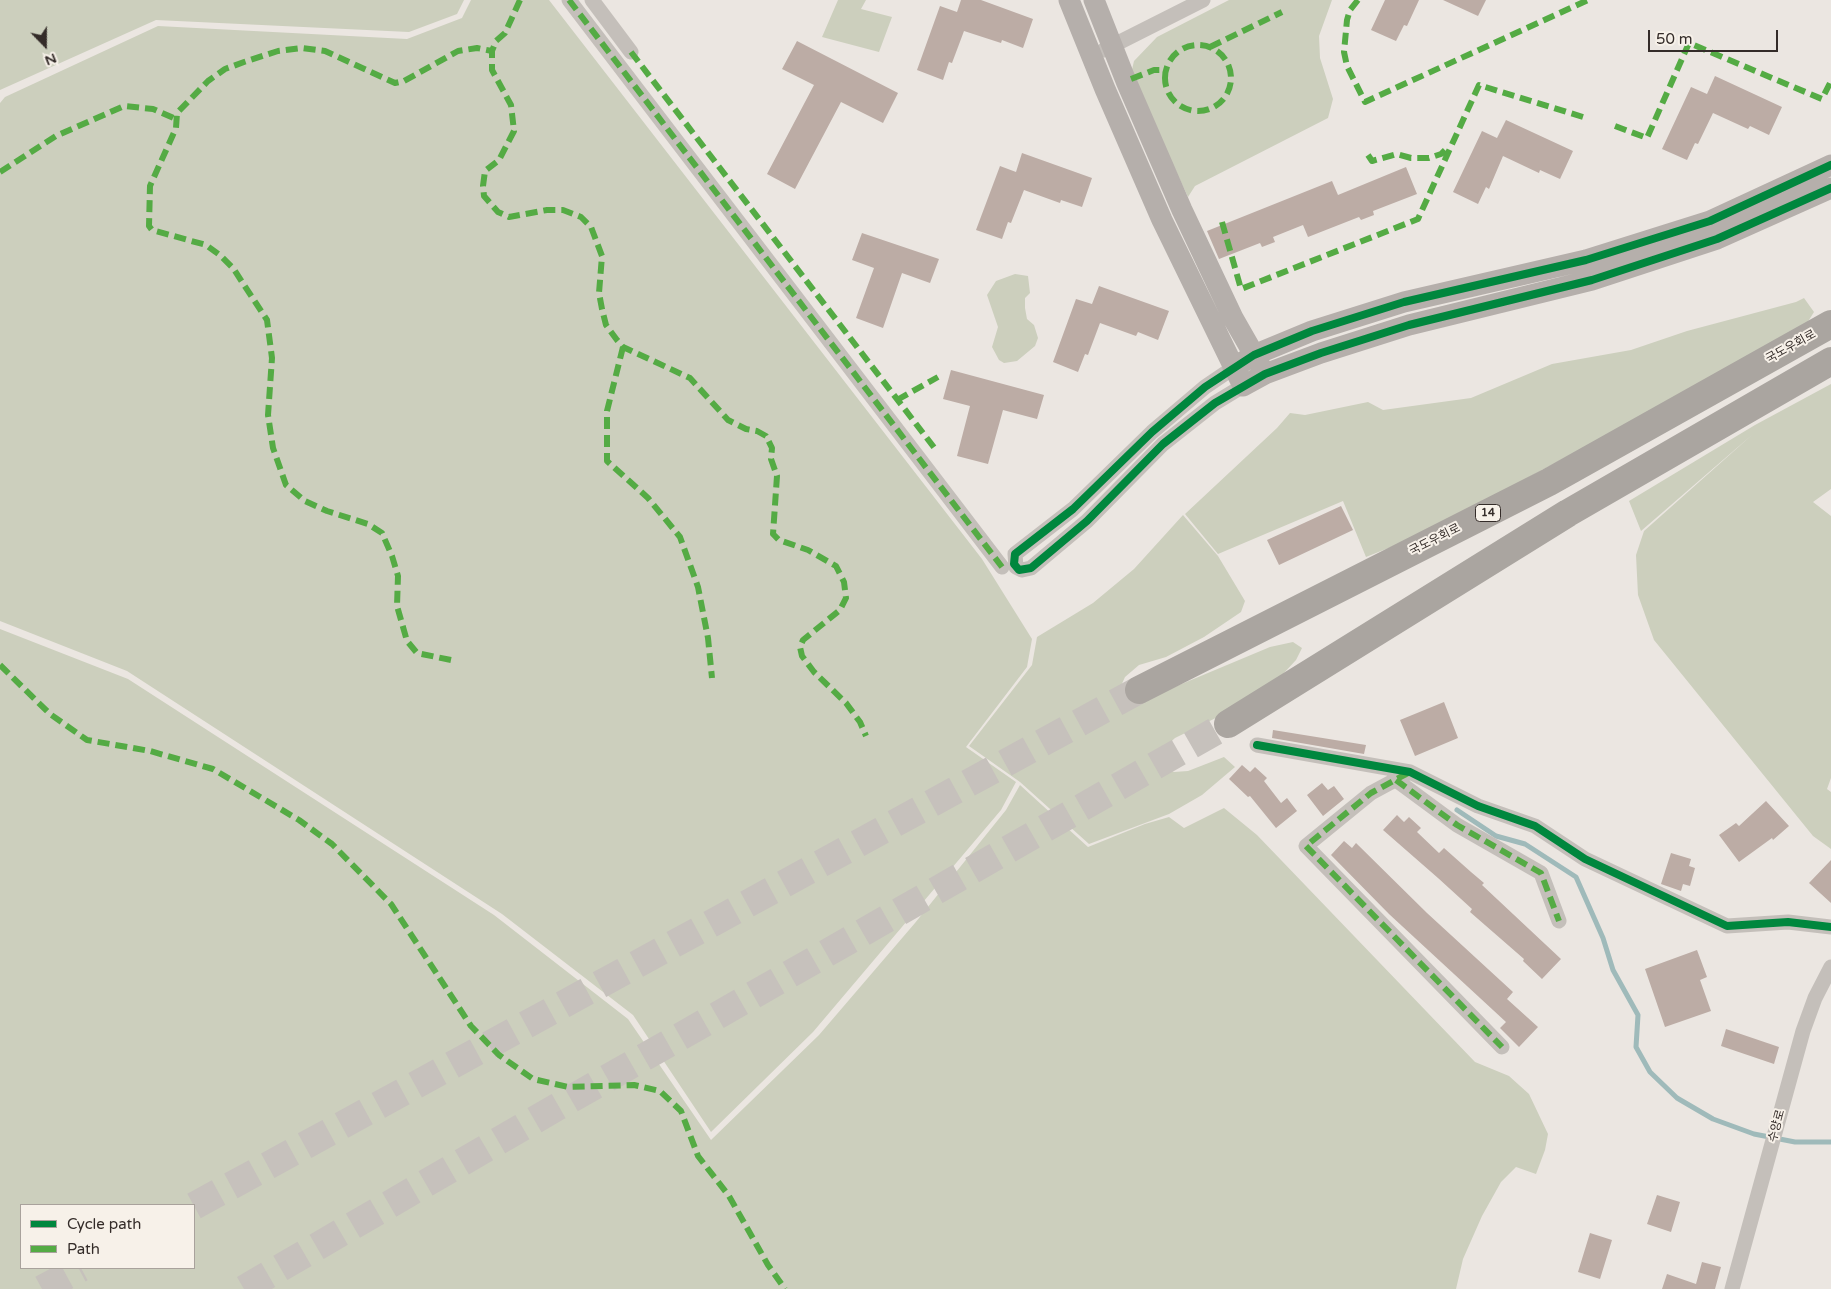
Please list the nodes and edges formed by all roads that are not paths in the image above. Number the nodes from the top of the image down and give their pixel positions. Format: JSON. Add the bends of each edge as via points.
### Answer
{"nodes":[{"id":1,"x":569,"y":0,"type":"edge"},
{"id":2,"x":592,"y":0,"type":"edge"},
{"id":3,"x":1094,"y":0,"type":"edge"},
{"id":4,"x":1203,"y":0,"type":"edge"},
{"id":5,"x":1075,"y":2,"type":"edge"},
{"id":6,"x":1112,"y":46,"type":"junction"},
{"id":7,"x":631,"y":52,"type":"dead end"},
{"id":8,"x":1092,"y":57,"type":"junction"},
{"id":9,"x":1831,"y":165,"type":"edge"},
{"id":10,"x":1831,"y":188,"type":"edge"},
{"id":11,"x":1233,"y":318,"type":"junction"},
{"id":12,"x":1831,"y":324,"type":"edge"},
{"id":13,"x":1297,"y":337,"type":"junction"},
{"id":14,"x":1254,"y":355,"type":"junction"},
{"id":15,"x":1831,"y":361,"type":"edge"},
{"id":16,"x":1265,"y":374,"type":"junction"},
{"id":17,"x":1238,"y":377,"type":"junction"},
{"id":18,"x":1002,"y":566,"type":"dead end"},
{"id":19,"x":1139,"y":690,"type":"tunnel mouth"},
{"id":20,"x":1228,"y":724,"type":"tunnel mouth"},
{"id":21,"x":1257,"y":745,"type":"dead end"},
{"id":22,"x":1410,"y":772,"type":"junction"},
{"id":23,"x":1396,"y":780,"type":"junction"},
{"id":24,"x":1559,"y":921,"type":"dead end"},
{"id":25,"x":1831,"y":927,"type":"edge"},
{"id":26,"x":1831,"y":967,"type":"edge"},
{"id":27,"x":1502,"y":1047,"type":"dead end"},
{"id":28,"x":1732,"y":1289,"type":"edge"}],
"edges":[{"from":1,"to":18,"type":"street"},
{"from":2,"to":7,"type":"street"},
{"from":3,"to":6,"type":"street"},
{"from":4,"to":6,"type":"street"},
{"from":5,"to":8,"type":"street"},
{"from":6,"to":8,"type":"street"},
{"from":6,"to":11,"type":"street","via":[[1182,210]]},
{"from":8,"to":17,"type":"street","via":[[1162,220]]},
{"from":9,"to":13,"type":"street","via":[[1710,221],[1586,260],[1404,302]]},
{"from":10,"to":16,"type":"street","via":[[1717,239],[1592,280],[1409,325]]},
{"from":11,"to":13,"type":"street","via":[[1254,334],[1267,338]]},
{"from":11,"to":14,"type":"street"},
{"from":12,"to":19,"type":"highway","name":"국도우회로","number":"14","via":[[1549,482]]},
{"from":13,"to":14,"type":"street"},
{"from":14,"to":16,"type":"street"},
{"from":14,"to":17,"type":"street"},
{"from":15,"to":20,"type":"highway","via":[[1568,513]]},
{"from":16,"to":17,"type":"street"},
{"from":17,"to":17,"type":"street","via":[[1205,387],[1152,432],[1073,509],[1015,554],[1016,567],[1022,570],[1031,568],[1087,521],[1163,444],[1215,403]]},
{"from":21,"to":22,"type":"street"},
{"from":22,"to":23,"type":"street"},
{"from":22,"to":25,"type":"street","via":[[1478,806],[1535,826],[1585,859],[1727,926],[1788,922]]},
{"from":23,"to":24,"type":"street","via":[[1457,825],[1542,873]]},
{"from":23,"to":27,"type":"street","via":[[1371,793],[1306,846]]},
{"from":26,"to":28,"type":"street","name":"수양로","via":[[1803,1031]]}]}
